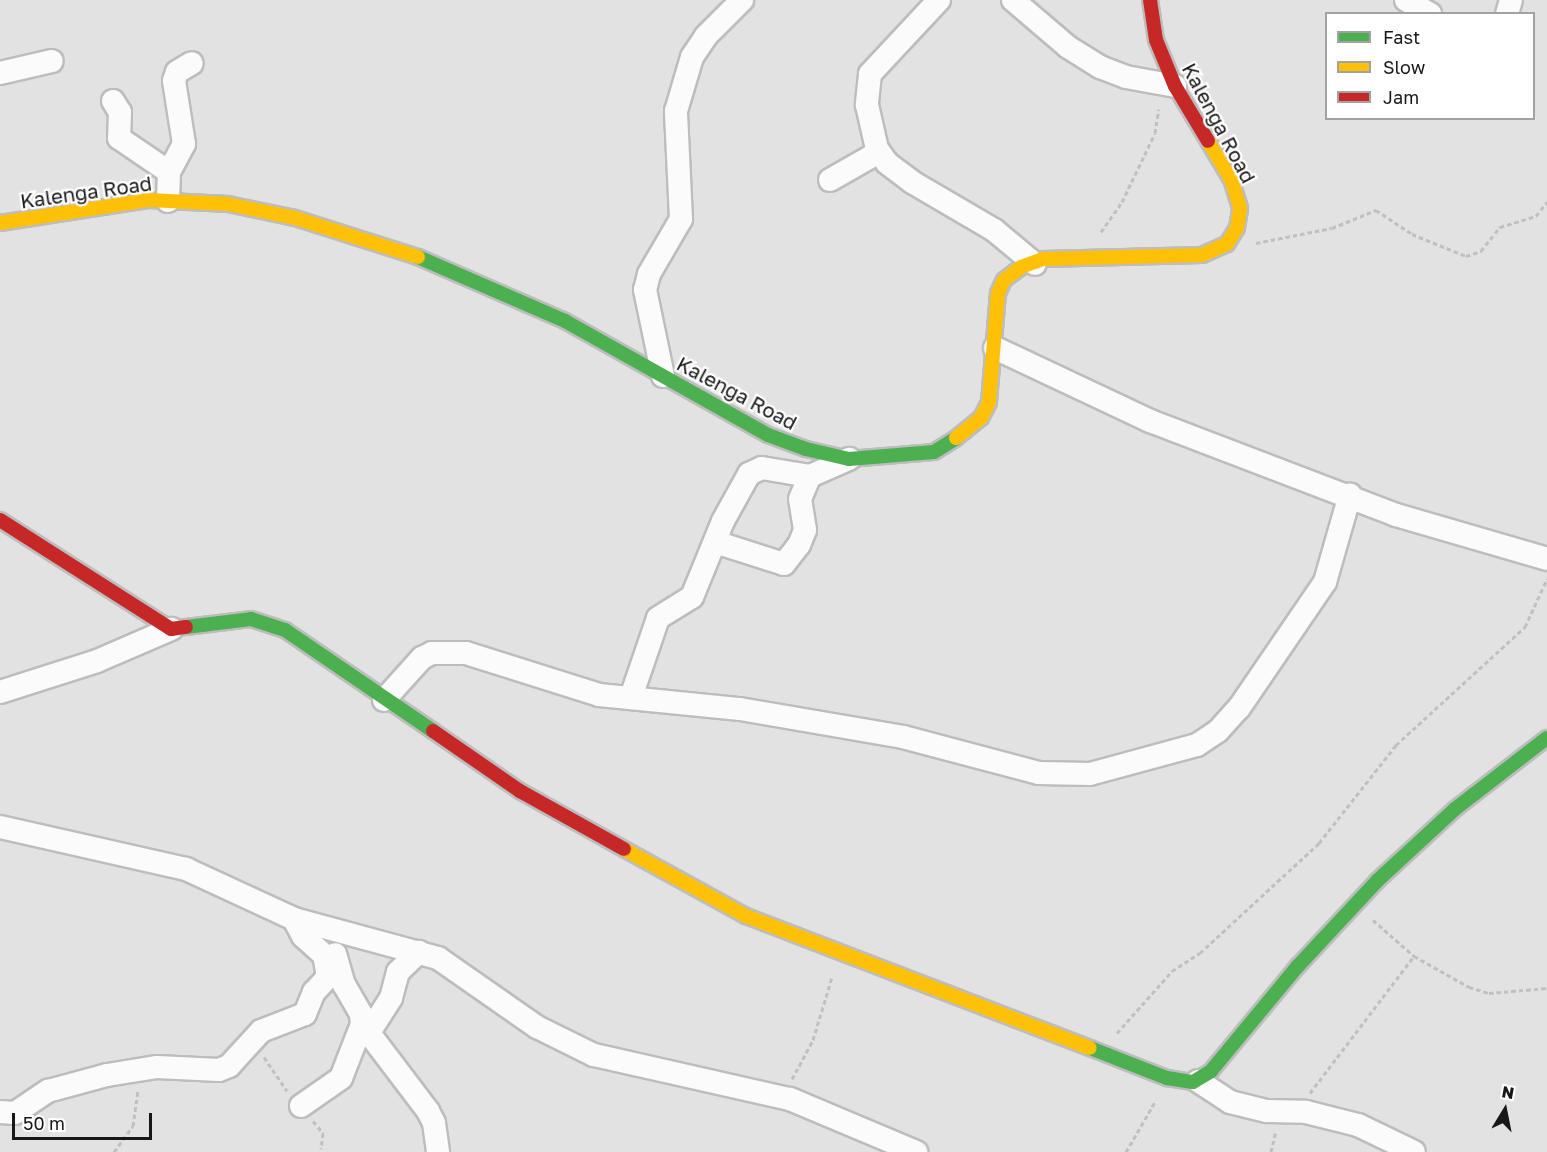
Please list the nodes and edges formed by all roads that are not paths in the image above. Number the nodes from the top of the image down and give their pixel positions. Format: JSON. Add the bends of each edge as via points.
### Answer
{"nodes":[{"id":1,"x":742,"y":0,"type":"edge"},
{"id":2,"x":939,"y":0,"type":"edge"},
{"id":3,"x":1013,"y":0,"type":"edge"},
{"id":4,"x":1150,"y":0,"type":"edge"},
{"id":5,"x":1406,"y":0,"type":"edge"},
{"id":6,"x":1427,"y":12,"type":"edge"},
{"id":7,"x":52,"y":61,"type":"dead end"},
{"id":8,"x":192,"y":63,"type":"dead end"},
{"id":9,"x":0,"y":73,"type":"edge"},
{"id":10,"x":1166,"y":84,"type":"junction"},
{"id":11,"x":113,"y":101,"type":"dead end"},
{"id":12,"x":879,"y":152,"type":"junction"},
{"id":13,"x":169,"y":172,"type":"junction"},
{"id":14,"x":830,"y":180,"type":"dead end"},
{"id":15,"x":168,"y":201,"type":"junction"},
{"id":16,"x":0,"y":223,"type":"edge"},
{"id":17,"x":1035,"y":264,"type":"junction"},
{"id":18,"x":995,"y":348,"type":"junction"},
{"id":19,"x":663,"y":376,"type":"junction"},
{"id":20,"x":849,"y":459,"type":"junction"},
{"id":21,"x":810,"y":476,"type":"junction"},
{"id":22,"x":1350,"y":495,"type":"junction"},
{"id":23,"x":0,"y":520,"type":"edge"},
{"id":24,"x":715,"y":542,"type":"junction"},
{"id":25,"x":1547,"y":559,"type":"edge"},
{"id":26,"x":171,"y":629,"type":"junction"},
{"id":27,"x":0,"y":692,"type":"edge"},
{"id":28,"x":631,"y":697,"type":"junction"},
{"id":29,"x":384,"y":700,"type":"junction"},
{"id":30,"x":1547,"y":738,"type":"edge"},
{"id":31,"x":0,"y":827,"type":"edge"},
{"id":32,"x":294,"y":919,"type":"junction"},
{"id":33,"x":335,"y":930,"type":"junction"},
{"id":34,"x":419,"y":952,"type":"junction"},
{"id":35,"x":365,"y":1029,"type":"junction"},
{"id":36,"x":1189,"y":1080,"type":"junction"},
{"id":37,"x":301,"y":1106,"type":"dead end"},
{"id":38,"x":0,"y":1112,"type":"edge"},
{"id":39,"x":438,"y":1152,"type":"edge"},
{"id":40,"x":916,"y":1152,"type":"edge"},
{"id":41,"x":1414,"y":1152,"type":"edge"}],
"edges":[{"from":1,"to":19,"type":"street","via":[[706,36],[692,57],[676,111],[681,219],[649,274],[645,290]]},
{"from":2,"to":12,"type":"street","via":[[870,74],[867,105]]},
{"from":3,"to":10,"type":"street","via":[[1068,47],[1100,67]]},
{"from":4,"to":10,"type":"street","name":"Kalenga Road"},
{"from":5,"to":6,"type":"street"},
{"from":7,"to":9,"type":"street"},
{"from":8,"to":13,"type":"street","via":[[177,72],[174,81],[184,144]]},
{"from":10,"to":17,"type":"street","name":"Kalenga Road","via":[[1232,181],[1240,208],[1237,228],[1227,244],[1202,255],[1043,259]]},
{"from":11,"to":13,"type":"street","via":[[120,112],[119,138]]},
{"from":12,"to":14,"type":"street"},
{"from":12,"to":17,"type":"street","via":[[912,182],[994,230]]},
{"from":13,"to":15,"type":"street"},
{"from":15,"to":16,"type":"street","name":"Kalenga Road"},
{"from":15,"to":19,"type":"street","name":"Kalenga Road","via":[[228,204],[295,218],[441,266],[565,321]]},
{"from":17,"to":18,"type":"street","name":"Kalenga Road","via":[[1021,267],[1004,280],[998,293]]},
{"from":18,"to":20,"type":"street","name":"Kalenga Road","via":[[989,402],[970,430],[934,452]]},
{"from":18,"to":22,"type":"street","via":[[1150,422]]},
{"from":19,"to":20,"type":"street","name":"Kalenga Road","via":[[768,435]]},
{"from":20,"to":21,"type":"street"},
{"from":21,"to":24,"type":"street","via":[[754,469],[740,488]]},
{"from":21,"to":24,"type":"street","via":[[800,500],[805,530],[784,564]]},
{"from":22,"to":25,"type":"street","via":[[1396,515]]},
{"from":22,"to":28,"type":"street","via":[[1325,582],[1239,708],[1218,731],[1197,745],[1151,759],[1090,774],[1055,775],[903,737],[691,702]]},
{"from":23,"to":26,"type":"street"},
{"from":24,"to":28,"type":"street","via":[[689,601],[658,618]]},
{"from":26,"to":27,"type":"street","via":[[97,661]]},
{"from":26,"to":29,"type":"street","via":[[266,621],[285,630]]},
{"from":28,"to":29,"type":"street","via":[[580,691],[487,658],[449,652],[422,658]]},
{"from":29,"to":36,"type":"street","via":[[520,791],[746,916],[1101,1053]]},
{"from":30,"to":36,"type":"street","via":[[1455,809],[1356,905]]},
{"from":31,"to":32,"type":"street","via":[[186,869]]},
{"from":32,"to":33,"type":"street"},
{"from":32,"to":38,"type":"street","via":[[328,964],[327,980],[314,992],[305,1014],[261,1031],[229,1066],[219,1070],[175,1067],[137,1071],[62,1086],[15,1113]]},
{"from":33,"to":34,"type":"street"},
{"from":33,"to":35,"type":"street","via":[[337,962]]},
{"from":34,"to":35,"type":"street","via":[[398,972],[391,998]]},
{"from":34,"to":40,"type":"street","via":[[450,964],[537,1027],[594,1055],[782,1098]]},
{"from":35,"to":37,"type":"street","via":[[341,1078]]},
{"from":35,"to":39,"type":"street","via":[[428,1111]]},
{"from":36,"to":41,"type":"street","via":[[1230,1102],[1306,1112],[1358,1125]]}]}
